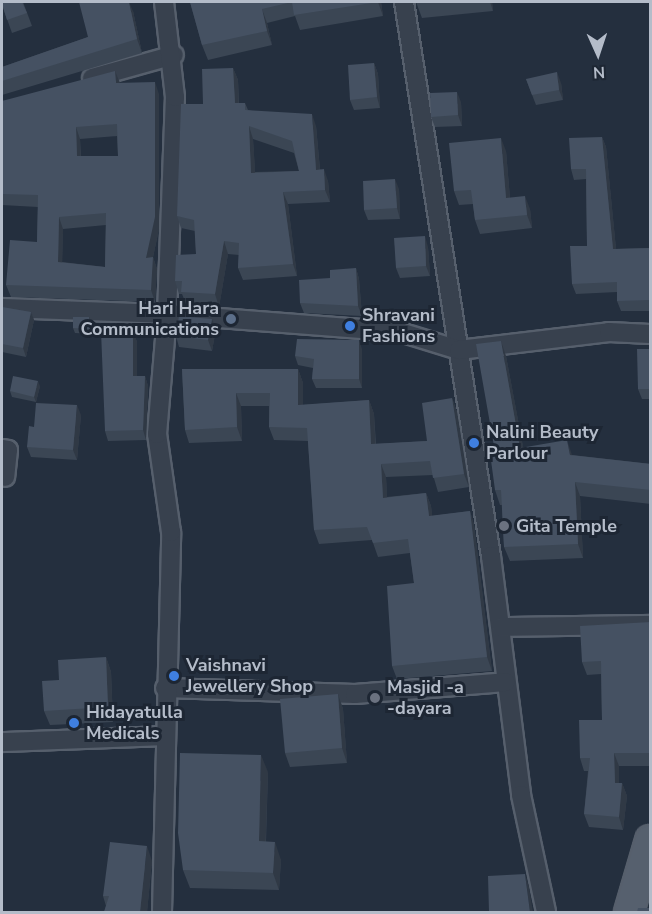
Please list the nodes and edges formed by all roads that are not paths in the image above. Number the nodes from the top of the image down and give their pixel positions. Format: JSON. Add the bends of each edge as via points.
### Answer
{"nodes":[{"id":1,"x":164,"y":2,"type":"edge"},
{"id":2,"x":404,"y":2,"type":"edge"},
{"id":3,"x":174,"y":55,"type":"junction"},
{"id":4,"x":74,"y":83,"type":"edge"},
{"id":5,"x":2,"y":308,"type":"edge"},
{"id":6,"x":167,"y":314,"type":"junction"},
{"id":7,"x":651,"y":334,"type":"edge"},
{"id":8,"x":459,"y":350,"type":"junction"},
{"id":9,"x":2,"y":449,"type":"edge"},
{"id":10,"x":6,"y":477,"type":"dead end"},
{"id":11,"x":651,"y":625,"type":"edge"},
{"id":12,"x":501,"y":627,"type":"junction"},
{"id":13,"x":506,"y":682,"type":"junction"},
{"id":14,"x":165,"y":688,"type":"junction"},
{"id":15,"x":164,"y":736,"type":"junction"},
{"id":16,"x":2,"y":741,"type":"edge"},
{"id":17,"x":651,"y":840,"type":"edge"},
{"id":18,"x":162,"y":912,"type":"edge"},
{"id":19,"x":546,"y":912,"type":"edge"},
{"id":20,"x":629,"y":912,"type":"edge"}],
"edges":[{"from":1,"to":3,"type":"street"},
{"from":2,"to":8,"type":"street"},
{"from":3,"to":4,"type":"street"},
{"from":3,"to":6,"type":"street"},
{"from":5,"to":6,"type":"street"},
{"from":6,"to":8,"type":"street","via":[[400,332]]},
{"from":6,"to":14,"type":"street","via":[[157,434],[171,532]]},
{"from":7,"to":8,"type":"street","via":[[609,332]]},
{"from":8,"to":12,"type":"street"},
{"from":9,"to":10,"type":"street","via":[[9,450]]},
{"from":11,"to":12,"type":"street"},
{"from":12,"to":13,"type":"street"},
{"from":13,"to":14,"type":"street","via":[[355,694]]},
{"from":13,"to":19,"type":"street","via":[[523,807]]},
{"from":14,"to":15,"type":"street"},
{"from":15,"to":16,"type":"street"},
{"from":15,"to":18,"type":"street"},
{"from":17,"to":20,"type":"main road"}]}
